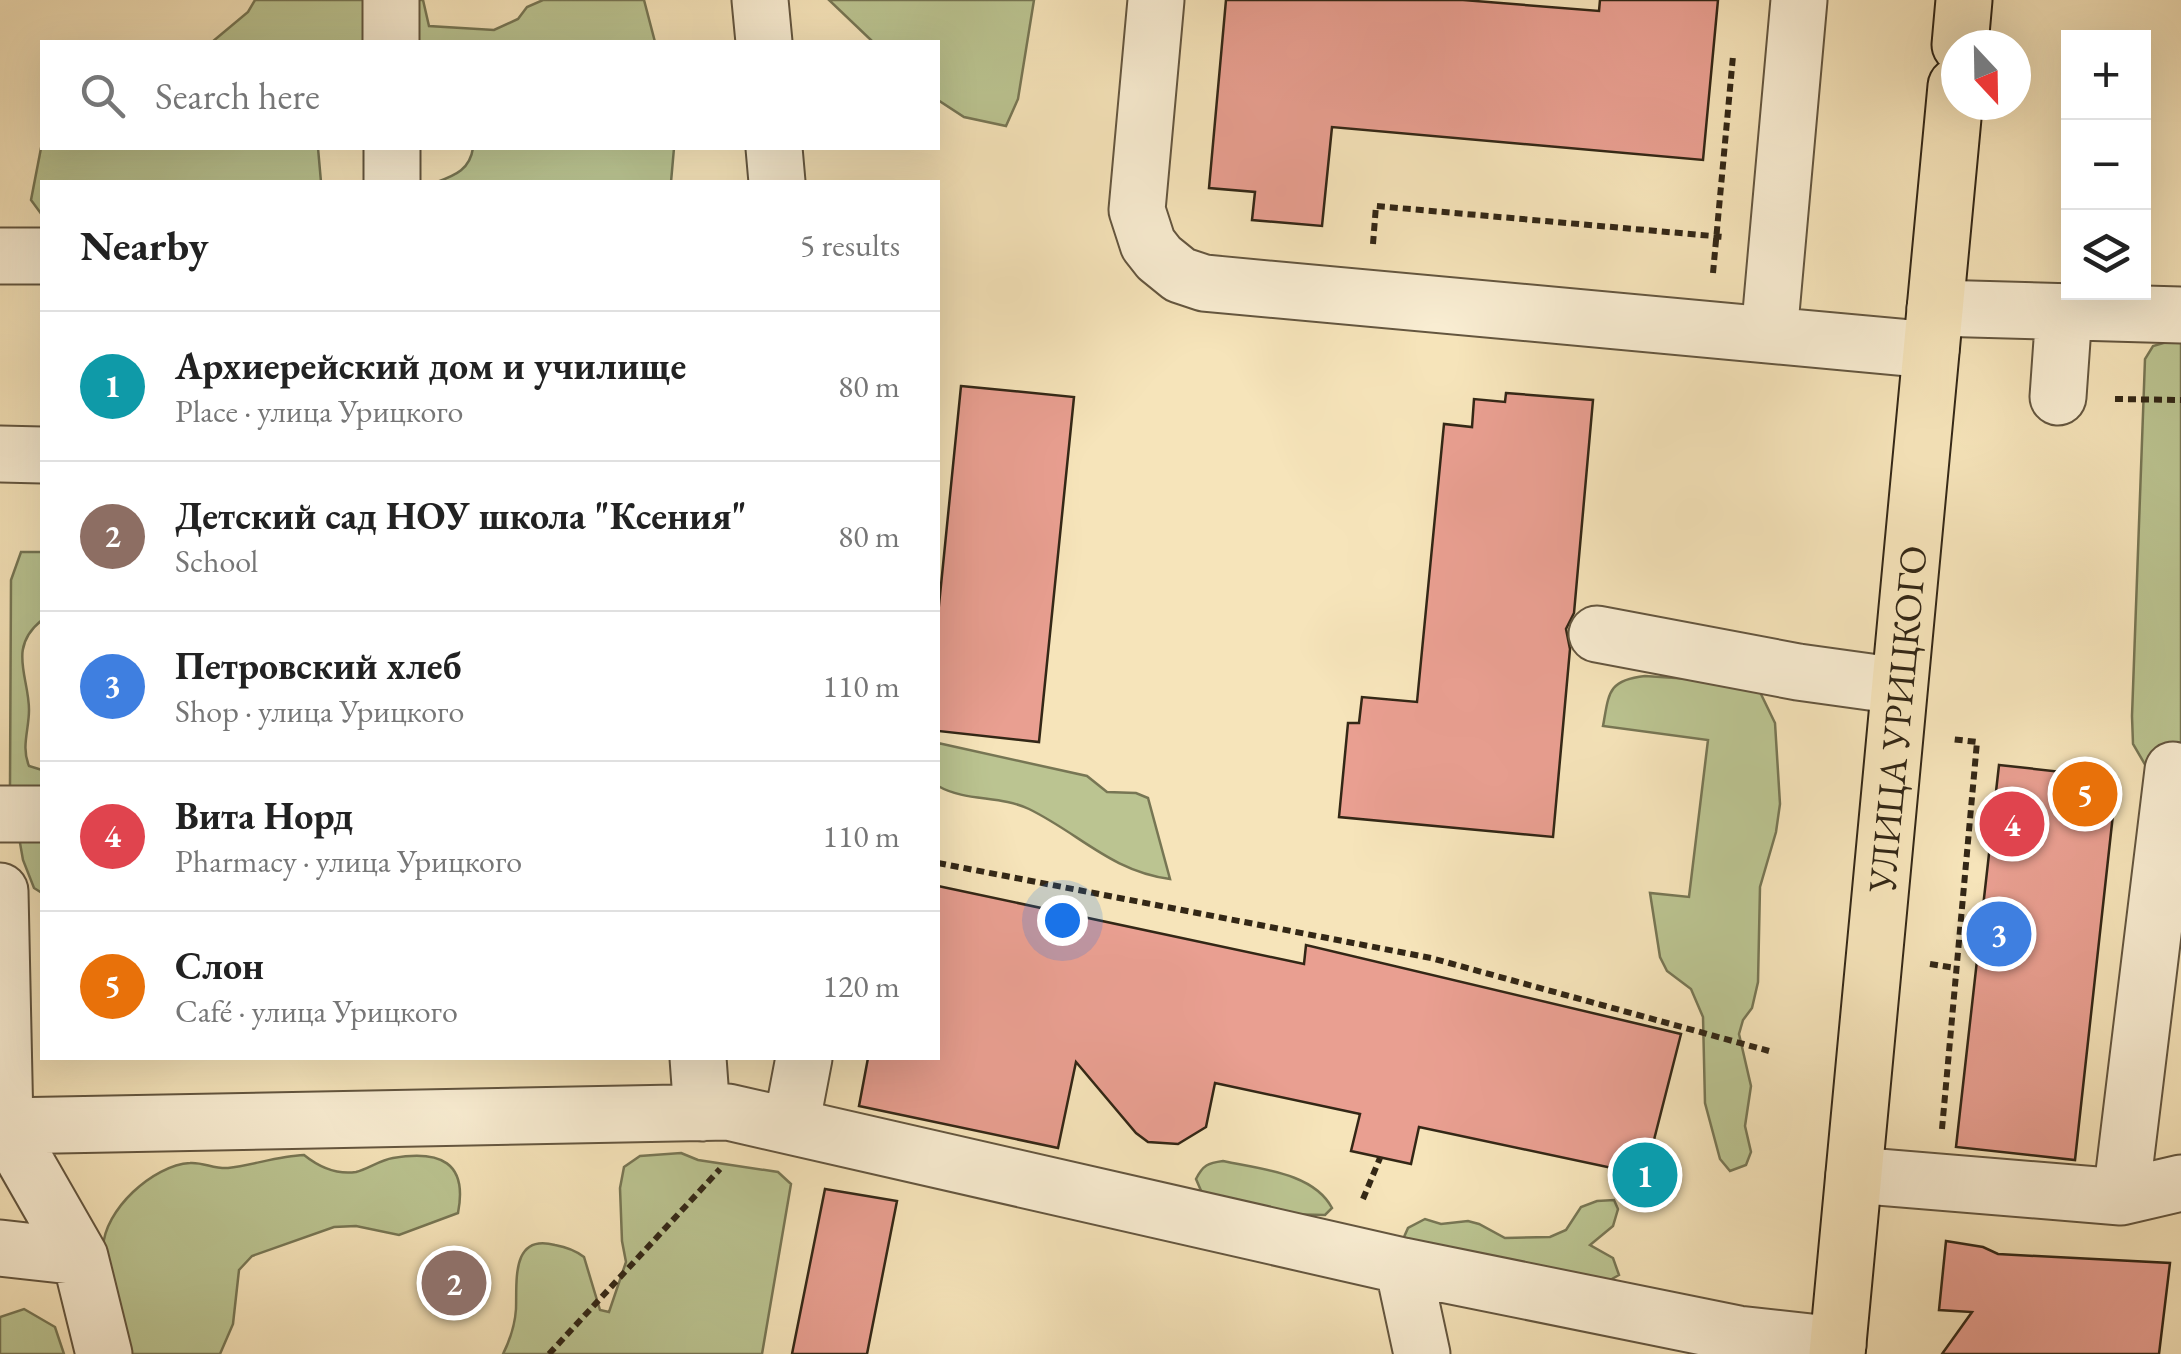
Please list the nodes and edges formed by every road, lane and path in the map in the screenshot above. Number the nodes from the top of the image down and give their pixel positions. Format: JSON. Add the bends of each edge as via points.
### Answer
{"nodes":[{"id":1,"x":391,"y":0,"type":"edge"},
{"id":2,"x":760,"y":0,"type":"edge"},
{"id":3,"x":1156,"y":0,"type":"edge"},
{"id":4,"x":1800,"y":0,"type":"edge"},
{"id":5,"x":1964,"y":0,"type":"edge"},
{"id":6,"x":1961,"y":30,"type":"edge"},
{"id":7,"x":392,"y":40,"type":"edge"},
{"id":8,"x":764,"y":40,"type":"edge"},
{"id":9,"x":1734,"y":40,"type":"dead end"},
{"id":10,"x":1953,"y":120,"type":"edge"},
{"id":11,"x":392,"y":150,"type":"edge"},
{"id":12,"x":774,"y":150,"type":"edge"},
{"id":13,"x":392,"y":180,"type":"edge"},
{"id":14,"x":777,"y":180,"type":"edge"},
{"id":15,"x":1716,"y":236,"type":"junction"},
{"id":16,"x":1777,"y":242,"type":"junction"},
{"id":17,"x":0,"y":256,"type":"edge"},
{"id":18,"x":40,"y":256,"type":"edge"},
{"id":19,"x":1368,"y":298,"type":"junction"},
{"id":20,"x":2064,"y":312,"type":"junction"},
{"id":21,"x":2181,"y":315,"type":"edge"},
{"id":22,"x":1933,"y":329,"type":"junction"},
{"id":23,"x":1708,"y":330,"type":"junction"},
{"id":24,"x":1769,"y":335,"type":"junction"},
{"id":25,"x":2058,"y":398,"type":"dead end"},
{"id":26,"x":0,"y":454,"type":"edge"},
{"id":27,"x":40,"y":455,"type":"edge"},
{"id":28,"x":1597,"y":634,"type":"dead end"},
{"id":29,"x":1899,"y":686,"type":"junction"},
{"id":30,"x":1950,"y":739,"type":"dead end"},
{"id":31,"x":2172,"y":770,"type":"dead end"},
{"id":32,"x":0,"y":814,"type":"edge"},
{"id":33,"x":40,"y":814,"type":"edge"},
{"id":34,"x":940,"y":863,"type":"edge"},
{"id":35,"x":0,"y":891,"type":"edge"},
{"id":36,"x":1929,"y":964,"type":"dead end"},
{"id":37,"x":1955,"y":968,"type":"junction"},
{"id":38,"x":1769,"y":1051,"type":"dead end"},
{"id":39,"x":698,"y":1060,"type":"edge"},
{"id":40,"x":803,"y":1060,"type":"edge"},
{"id":41,"x":702,"y":1112,"type":"junction"},
{"id":42,"x":778,"y":1123,"type":"junction"},
{"id":43,"x":5,"y":1126,"type":"junction"},
{"id":44,"x":1941,"y":1142,"type":"dead end"},
{"id":45,"x":1854,"y":1175,"type":"junction"},
{"id":46,"x":2181,"y":1184,"type":"edge"},
{"id":47,"x":2121,"y":1197,"type":"junction"},
{"id":48,"x":0,"y":1248,"type":"edge"},
{"id":49,"x":80,"y":1257,"type":"junction"},
{"id":50,"x":1403,"y":1266,"type":"junction"},
{"id":51,"x":1837,"y":1349,"type":"edge"},
{"id":52,"x":104,"y":1354,"type":"edge"},
{"id":53,"x":549,"y":1354,"type":"edge"},
{"id":54,"x":1422,"y":1354,"type":"edge"}],
"edges":[{"from":1,"to":7,"type":"street"},
{"from":2,"to":8,"type":"street"},
{"from":3,"to":19,"type":"street","via":[[1137,210],[1148,244],[1180,275],[1204,284]]},
{"from":4,"to":16,"type":"street"},
{"from":5,"to":6,"type":"main road"},
{"from":9,"to":15,"type":"path"},
{"from":10,"to":22,"type":"main road","name":"УЛИЦА УРИЦКОГО"},
{"from":11,"to":13,"type":"street"},
{"from":12,"to":14,"type":"street"},
{"from":15,"to":16,"type":"path"},
{"from":15,"to":19,"type":"path","via":[[1376,206]]},
{"from":15,"to":23,"type":"path"},
{"from":16,"to":24,"type":"street"},
{"from":17,"to":18,"type":"street"},
{"from":19,"to":23,"type":"street"},
{"from":20,"to":21,"type":"street"},
{"from":20,"to":22,"type":"street"},
{"from":20,"to":25,"type":"street"},
{"from":22,"to":24,"type":"street"},
{"from":22,"to":29,"type":"main road","name":"УЛИЦА УРИЦКОГО"},
{"from":23,"to":24,"type":"street"},
{"from":26,"to":27,"type":"street"},
{"from":28,"to":29,"type":"street"},
{"from":29,"to":45,"type":"main road","name":"УЛИЦА УРИЦКОГО"},
{"from":30,"to":37,"type":"path","via":[[1977,742]]},
{"from":31,"to":47,"type":"street"},
{"from":32,"to":33,"type":"street"},
{"from":34,"to":38,"type":"path","via":[[1432,958]]},
{"from":35,"to":43,"type":"street"},
{"from":36,"to":37,"type":"path"},
{"from":37,"to":44,"type":"path"},
{"from":39,"to":41,"type":"street"},
{"from":40,"to":42,"type":"street"},
{"from":41,"to":42,"type":"street"},
{"from":41,"to":43,"type":"street"},
{"from":42,"to":50,"type":"street"},
{"from":42,"to":53,"type":"path"},
{"from":43,"to":49,"type":"street"},
{"from":45,"to":47,"type":"street"},
{"from":45,"to":51,"type":"main road","name":"УЛИЦА УРИЦКОГО"},
{"from":46,"to":47,"type":"street"},
{"from":48,"to":49,"type":"street"},
{"from":49,"to":52,"type":"street"},
{"from":50,"to":51,"type":"street"},
{"from":50,"to":54,"type":"street"}]}
